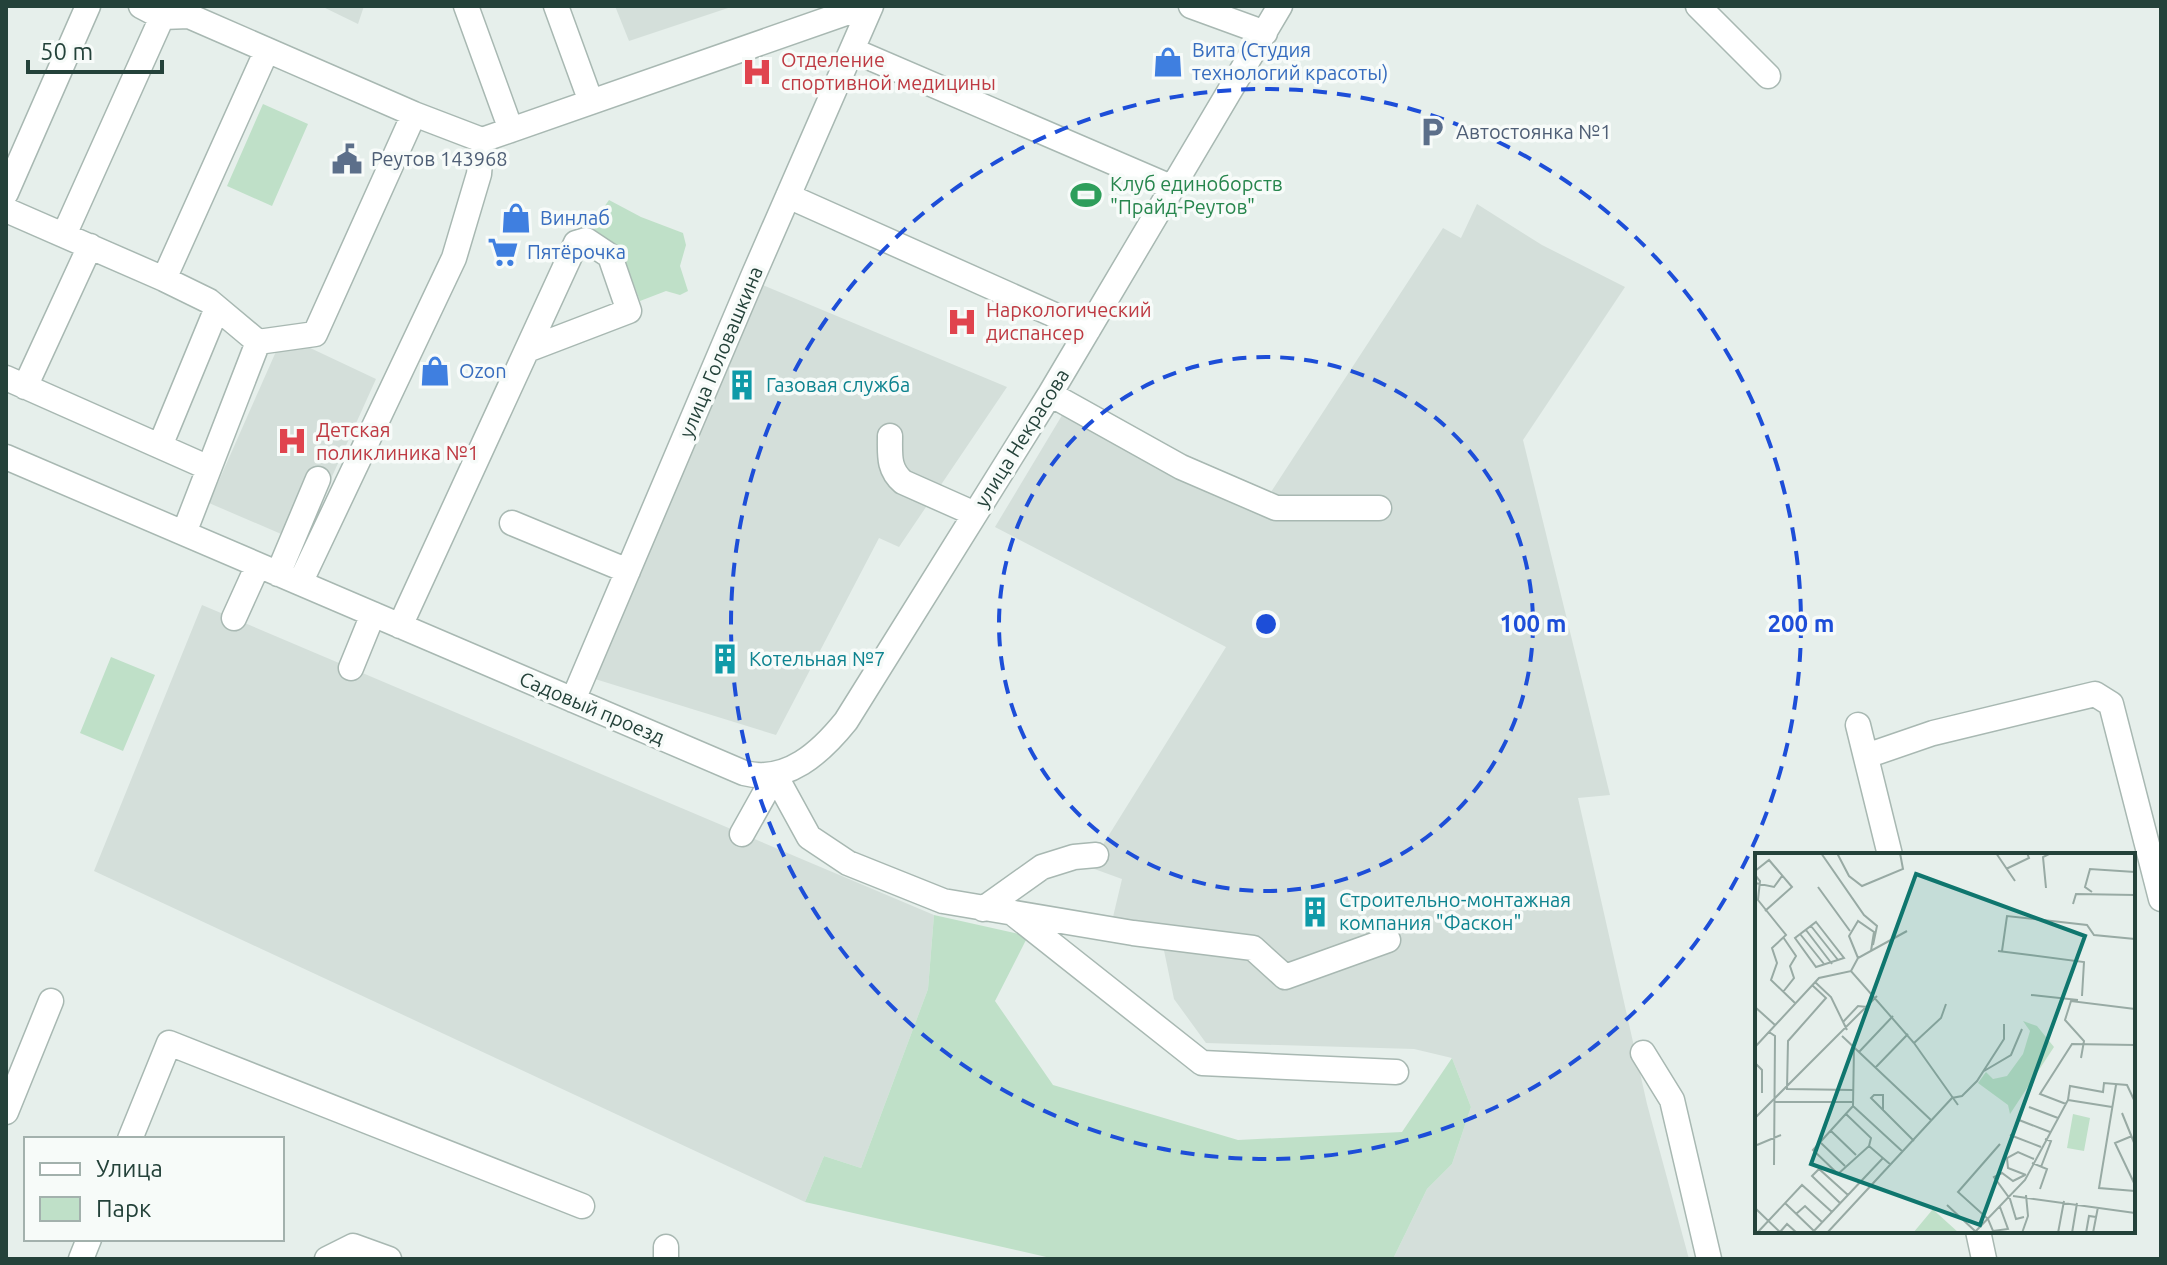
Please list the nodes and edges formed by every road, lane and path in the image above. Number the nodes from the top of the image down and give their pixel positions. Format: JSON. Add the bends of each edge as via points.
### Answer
{"nodes":[{"id":1,"x":88,"y":6,"type":"edge"},
{"id":2,"x":466,"y":6,"type":"edge"},
{"id":3,"x":556,"y":6,"type":"edge"},
{"id":4,"x":868,"y":6,"type":"edge"},
{"id":5,"x":1191,"y":6,"type":"edge"},
{"id":6,"x":1280,"y":6,"type":"edge"},
{"id":7,"x":1698,"y":6,"type":"edge"},
{"id":8,"x":151,"y":11,"type":"edge"},
{"id":9,"x":1265,"y":33,"type":"junction"},
{"id":10,"x":267,"y":50,"type":"junction"},
{"id":11,"x":852,"y":50,"type":"junction"},
{"id":12,"x":1768,"y":76,"type":"dead end"},
{"id":13,"x":591,"y":102,"type":"junction"},
{"id":14,"x":414,"y":114,"type":"junction"},
{"id":15,"x":511,"y":130,"type":"junction"},
{"id":16,"x":482,"y":140,"type":"junction"},
{"id":17,"x":1173,"y":188,"type":"junction"},
{"id":18,"x":6,"y":193,"type":"edge"},
{"id":19,"x":788,"y":196,"type":"junction"},
{"id":20,"x":6,"y":210,"type":"edge"},
{"id":21,"x":64,"y":235,"type":"junction"},
{"id":22,"x":90,"y":246,"type":"junction"},
{"id":23,"x":164,"y":279,"type":"junction"},
{"id":24,"x":217,"y":308,"type":"junction"},
{"id":25,"x":1088,"y":330,"type":"junction"},
{"id":26,"x":258,"y":342,"type":"junction"},
{"id":27,"x":527,"y":350,"type":"junction"},
{"id":28,"x":16,"y":382,"type":"edge"},
{"id":29,"x":1050,"y":394,"type":"junction"},
{"id":30,"x":890,"y":436,"type":"dead end"},
{"id":31,"x":160,"y":446,"type":"junction"},
{"id":32,"x":6,"y":457,"type":"edge"},
{"id":33,"x":209,"y":468,"type":"junction"},
{"id":34,"x":318,"y":479,"type":"dead end"},
{"id":35,"x":1379,"y":508,"type":"dead end"},
{"id":36,"x":975,"y":514,"type":"junction"},
{"id":37,"x":512,"y":523,"type":"dead end"},
{"id":38,"x":184,"y":533,"type":"junction"},
{"id":39,"x":628,"y":571,"type":"junction"},
{"id":40,"x":279,"y":574,"type":"junction"},
{"id":41,"x":373,"y":614,"type":"junction"},
{"id":42,"x":234,"y":618,"type":"dead end"},
{"id":43,"x":400,"y":626,"type":"junction"},
{"id":44,"x":351,"y":668,"type":"dead end"},
{"id":45,"x":573,"y":700,"type":"junction"},
{"id":46,"x":1858,"y":725,"type":"dead end"},
{"id":47,"x":1866,"y":756,"type":"junction"},
{"id":48,"x":775,"y":775,"type":"junction"},
{"id":49,"x":742,"y":834,"type":"dead end"},
{"id":50,"x":1890,"y":853,"type":"edge"},
{"id":51,"x":1096,"y":855,"type":"dead end"},
{"id":52,"x":2161,"y":899,"type":"edge"},
{"id":53,"x":983,"y":909,"type":"junction"},
{"id":54,"x":1014,"y":914,"type":"junction"},
{"id":55,"x":1388,"y":940,"type":"dead end"},
{"id":56,"x":51,"y":1001,"type":"dead end"},
{"id":57,"x":1643,"y":1053,"type":"dead end"},
{"id":58,"x":1396,"y":1072,"type":"dead end"},
{"id":59,"x":6,"y":1112,"type":"edge"},
{"id":60,"x":131,"y":1137,"type":"edge"},
{"id":61,"x":582,"y":1206,"type":"dead end"},
{"id":62,"x":1978,"y":1233,"type":"edge"},
{"id":63,"x":327,"y":1259,"type":"edge"},
{"id":64,"x":389,"y":1259,"type":"edge"},
{"id":65,"x":1709,"y":1259,"type":"edge"},
{"id":66,"x":1984,"y":1259,"type":"edge"}],
"edges":[{"from":1,"to":18,"type":"street"},
{"from":2,"to":15,"type":"street"},
{"from":3,"to":13,"type":"street"},
{"from":4,"to":11,"type":"street","name":"улица Головашкина"},
{"from":4,"to":13,"type":"street"},
{"from":5,"to":9,"type":"street"},
{"from":6,"to":9,"type":"street","name":"улица Некрасова"},
{"from":7,"to":12,"type":"street"},
{"from":8,"to":10,"type":"street","via":[[189,16]]},
{"from":8,"to":21,"type":"street"},
{"from":9,"to":17,"type":"street","name":"улица Некрасова","via":[[1239,98]]},
{"from":10,"to":14,"type":"street"},
{"from":10,"to":23,"type":"street"},
{"from":11,"to":17,"type":"street"},
{"from":11,"to":19,"type":"street","name":"улица Головашкина"},
{"from":13,"to":15,"type":"street"},
{"from":14,"to":16,"type":"street"},
{"from":14,"to":26,"type":"street","via":[[315,334]]},
{"from":15,"to":16,"type":"street"},
{"from":16,"to":40,"type":"street","via":[[479,174],[454,258]]},
{"from":17,"to":25,"type":"street","name":"улица Некрасова"},
{"from":19,"to":25,"type":"street"},
{"from":19,"to":39,"type":"street","name":"улица Головашкина"},
{"from":20,"to":21,"type":"street"},
{"from":21,"to":22,"type":"street"},
{"from":22,"to":23,"type":"street"},
{"from":22,"to":28,"type":"street"},
{"from":23,"to":24,"type":"street"},
{"from":24,"to":26,"type":"street"},
{"from":24,"to":31,"type":"street"},
{"from":25,"to":29,"type":"street","name":"улица Некрасова"},
{"from":26,"to":33,"type":"street"},
{"from":27,"to":27,"type":"street","via":[[576,243],[586,240],[605,251],[614,262],[629,311]]},
{"from":27,"to":43,"type":"street"},
{"from":28,"to":31,"type":"street"},
{"from":29,"to":35,"type":"street","via":[[1181,467],[1276,508]]},
{"from":29,"to":36,"type":"street","name":"улица Некрасова"},
{"from":30,"to":36,"type":"street","via":[[893,474]]},
{"from":31,"to":33,"type":"street"},
{"from":32,"to":38,"type":"street","name":"Садовый проезд"},
{"from":33,"to":38,"type":"street"},
{"from":34,"to":40,"type":"street"},
{"from":36,"to":48,"type":"street","name":"улица Некрасова","via":[[846,721],[824,748]]},
{"from":37,"to":39,"type":"street"},
{"from":38,"to":40,"type":"street","name":"Садовый проезд"},
{"from":39,"to":45,"type":"street","name":"улица Головашкина","via":[[598,656]]},
{"from":40,"to":41,"type":"street","name":"Садовый проезд"},
{"from":40,"to":42,"type":"street"},
{"from":41,"to":43,"type":"street","name":"Садовый проезд"},
{"from":41,"to":44,"type":"street"},
{"from":43,"to":45,"type":"street","name":"Садовый проезд"},
{"from":45,"to":48,"type":"street","name":"Садовый проезд","via":[[744,773]]},
{"from":46,"to":47,"type":"street"},
{"from":47,"to":50,"type":"street"},
{"from":47,"to":52,"type":"street","via":[[1933,733],[2095,694],[2111,704]]},
{"from":48,"to":49,"type":"street"},
{"from":48,"to":53,"type":"street","via":[[809,837],[848,863],[943,901]]},
{"from":51,"to":53,"type":"street","via":[[1042,867]]},
{"from":53,"to":54,"type":"street"},
{"from":54,"to":55,"type":"street","via":[[1253,948],[1285,977]]},
{"from":54,"to":58,"type":"street","via":[[1202,1063]]},
{"from":56,"to":59,"type":"street"},
{"from":57,"to":65,"type":"street","via":[[1672,1100]]},
{"from":60,"to":61,"type":"street","via":[[169,1043]]},
{"from":62,"to":66,"type":"street"},
{"from":63,"to":64,"type":"street","via":[[353,1246]]}]}
